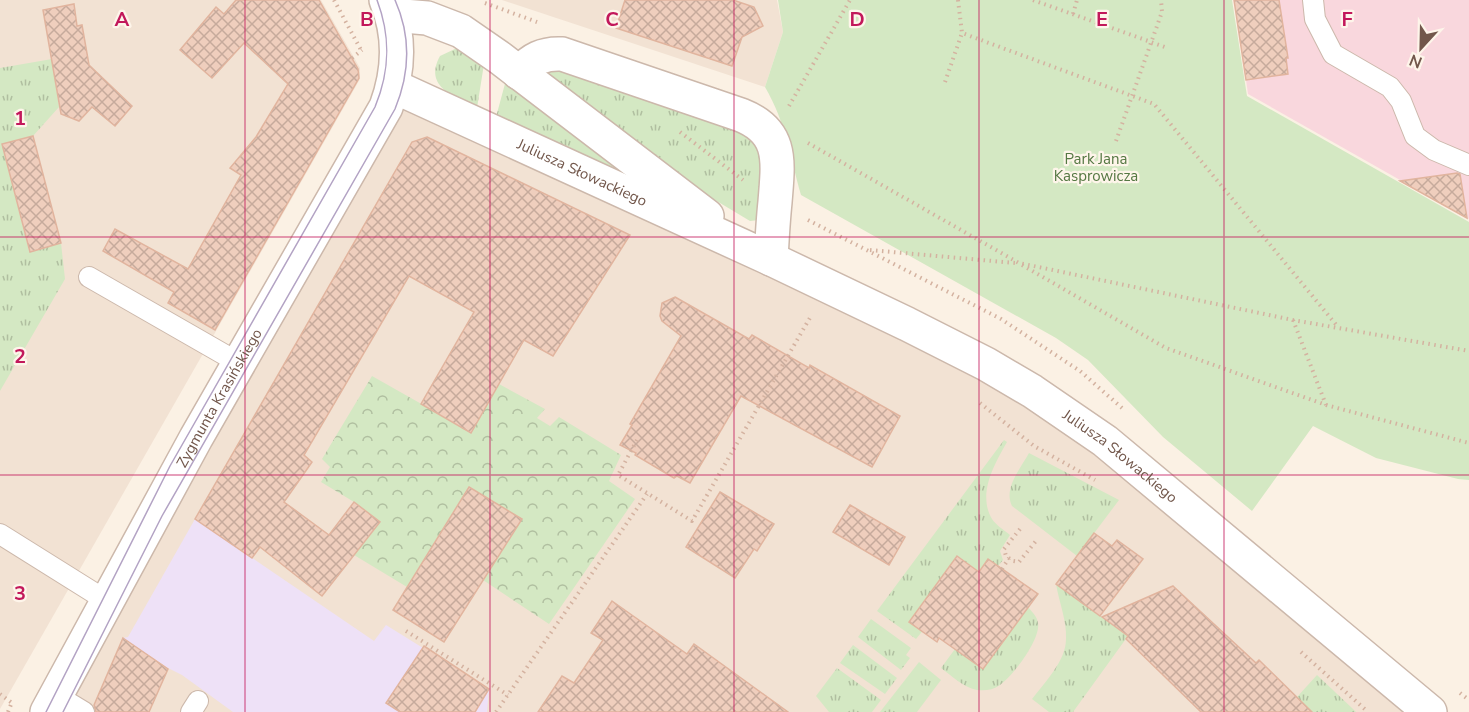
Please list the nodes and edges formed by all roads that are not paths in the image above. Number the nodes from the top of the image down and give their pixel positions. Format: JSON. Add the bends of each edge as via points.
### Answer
{"nodes":[{"id":1,"x":1312,"y":0,"type":"edge"},
{"id":2,"x":389,"y":8,"type":"edge"},
{"id":3,"x":519,"y":73,"type":"junction"},
{"id":4,"x":393,"y":86,"type":"junction"},
{"id":5,"x":1469,"y":165,"type":"edge"},
{"id":6,"x":771,"y":259,"type":"junction"},
{"id":7,"x":89,"y":277,"type":"dead end"},
{"id":8,"x":239,"y":363,"type":"junction"},
{"id":9,"x":0,"y":534,"type":"edge"},
{"id":10,"x":107,"y":601,"type":"junction"},
{"id":11,"x":52,"y":704,"type":"edge"},
{"id":12,"x":84,"y":712,"type":"edge"},
{"id":13,"x":1430,"y":712,"type":"edge"}],
"edges":[{"from":1,"to":5,"type":"lane","via":[[1315,19],[1333,54],[1390,87],[1401,101],[1415,136],[1434,150]]},
{"from":2,"to":3,"type":"street","name":"Juliusza Słowackiego","via":[[452,26]]},
{"from":2,"to":4,"type":"street","name":"Zygmunta Krasińskiego","via":[[398,50]]},
{"from":3,"to":6,"type":"street","name":"Juliusza Słowackiego","via":[[714,221]]},
{"from":3,"to":6,"type":"street","via":[[536,58],[562,54],[774,128],[777,167]]},
{"from":4,"to":6,"type":"street","name":"Juliusza Słowackiego"},
{"from":4,"to":8,"type":"street","name":"Zygmunta Krasińskiego","via":[[369,139]]},
{"from":6,"to":13,"type":"street","name":"Juliusza Słowackiego","via":[[986,364],[1067,413]]},
{"from":7,"to":8,"type":"lane"},
{"from":8,"to":10,"type":"street","name":"Zygmunta Krasińskiego"},
{"from":9,"to":10,"type":"lane"},
{"from":10,"to":11,"type":"street","name":"Zygmunta Krasińskiego"},
{"from":11,"to":12,"type":"lane"}]}
